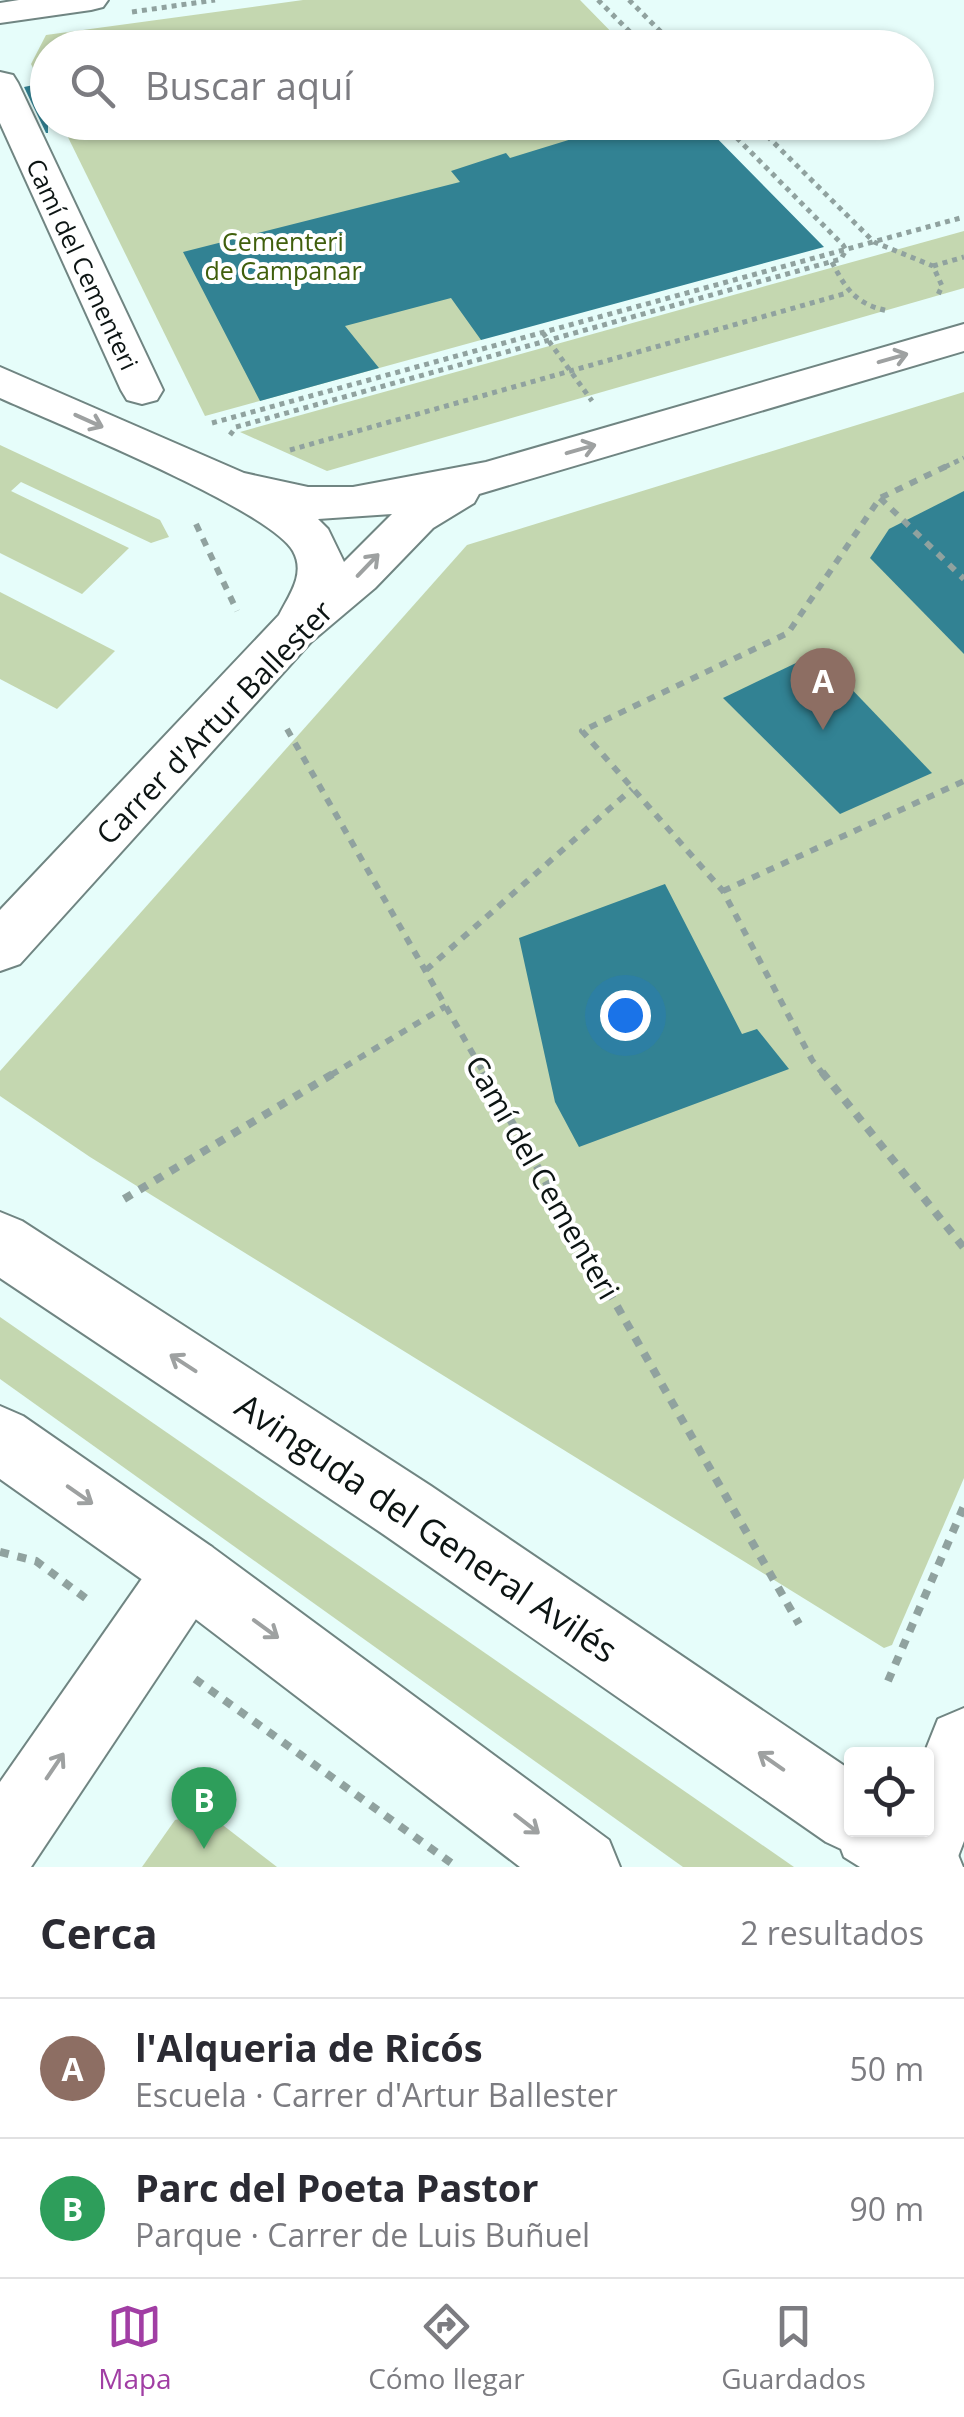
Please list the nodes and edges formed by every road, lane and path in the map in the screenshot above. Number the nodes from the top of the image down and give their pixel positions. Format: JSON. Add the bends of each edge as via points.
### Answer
{"nodes":[{"id":1,"x":91,"y":0,"type":"edge"},
{"id":2,"x":598,"y":0,"type":"edge"},
{"id":3,"x":628,"y":0,"type":"edge"},
{"id":4,"x":0,"y":13,"type":"edge"},
{"id":5,"x":628,"y":30,"type":"edge"},
{"id":6,"x":659,"y":30,"type":"edge"},
{"id":7,"x":0,"y":83,"type":"edge"},
{"id":8,"x":771,"y":140,"type":"edge"},
{"id":9,"x":964,"y":218,"type":"edge"},
{"id":10,"x":874,"y":242,"type":"junction"},
{"id":11,"x":826,"y":255,"type":"junction"},
{"id":12,"x":964,"y":258,"type":"edge"},
{"id":13,"x":933,"y":266,"type":"junction"},
{"id":14,"x":847,"y":293,"type":"junction"},
{"id":15,"x":931,"y":303,"type":"dead end"},
{"id":16,"x":906,"y":313,"type":"dead end"},
{"id":17,"x":543,"y":333,"type":"junction"},
{"id":18,"x":964,"y":337,"type":"edge"},
{"id":19,"x":570,"y":371,"type":"junction"},
{"id":20,"x":0,"y":381,"type":"edge"},
{"id":21,"x":142,"y":390,"type":"dead end"},
{"id":22,"x":592,"y":402,"type":"dead end"},
{"id":23,"x":211,"y":424,"type":"dead end"},
{"id":24,"x":282,"y":456,"type":"dead end"},
{"id":25,"x":964,"y":458,"type":"edge"},
{"id":26,"x":953,"y":464,"type":"junction"},
{"id":27,"x":964,"y":473,"type":"edge"},
{"id":28,"x":487,"y":477,"type":"junction"},
{"id":29,"x":230,"y":485,"type":"junction"},
{"id":30,"x":880,"y":498,"type":"junction"},
{"id":31,"x":964,"y":580,"type":"edge"},
{"id":32,"x":294,"y":630,"type":"junction"},
{"id":33,"x":287,"y":729,"type":"dead end"},
{"id":34,"x":964,"y":782,"type":"edge"},
{"id":35,"x":632,"y":789,"type":"junction"},
{"id":36,"x":722,"y":891,"type":"junction"},
{"id":37,"x":0,"y":946,"type":"edge"},
{"id":38,"x":426,"y":970,"type":"junction"},
{"id":39,"x":446,"y":1006,"type":"junction"},
{"id":40,"x":124,"y":1199,"type":"dead end"},
{"id":41,"x":0,"y":1242,"type":"edge"},
{"id":42,"x":964,"y":1248,"type":"edge"},
{"id":43,"x":0,"y":1439,"type":"edge"},
{"id":44,"x":964,"y":1506,"type":"edge"},
{"id":45,"x":0,"y":1552,"type":"edge"},
{"id":46,"x":188,"y":1571,"type":"junction"},
{"id":47,"x":799,"y":1624,"type":"dead end"},
{"id":48,"x":140,"y":1640,"type":"junction"},
{"id":49,"x":888,"y":1681,"type":"dead end"},
{"id":50,"x":964,"y":1745,"type":"edge"},
{"id":51,"x":844,"y":1810,"type":"edge"},
{"id":52,"x":0,"y":1847,"type":"edge"},
{"id":53,"x":904,"y":1853,"type":"edge"},
{"id":54,"x":457,"y":1867,"type":"edge"},
{"id":55,"x":582,"y":1867,"type":"edge"}],
"edges":[{"from":1,"to":4,"type":"street"},
{"from":2,"to":5,"type":"path"},
{"from":3,"to":6,"type":"path"},
{"from":7,"to":21,"type":"street","name":"Camí del Cementeri"},
{"from":8,"to":10,"type":"path"},
{"from":9,"to":10,"type":"path"},
{"from":10,"to":11,"type":"path"},
{"from":10,"to":13,"type":"path"},
{"from":11,"to":14,"type":"path"},
{"from":11,"to":17,"type":"path"},
{"from":12,"to":13,"type":"path"},
{"from":13,"to":15,"type":"path","via":[[942,286]]},
{"from":14,"to":16,"type":"path","via":[[872,308]]},
{"from":14,"to":19,"type":"path"},
{"from":17,"to":19,"type":"path"},
{"from":17,"to":23,"type":"path"},
{"from":28,"to":18,"type":"street","name":"Carrer d'Artur Ballester","one_way":true},
{"from":19,"to":22,"type":"path"},
{"from":19,"to":24,"type":"path"},
{"from":20,"to":29,"type":"street","one_way":true},
{"from":25,"to":26,"type":"path"},
{"from":26,"to":27,"type":"path"},
{"from":26,"to":30,"type":"path"},
{"from":28,"to":29,"type":"street","name":"Carrer d'Artur Ballester","via":[[343,504]]},
{"from":32,"to":28,"type":"street","name":"Carrer d'Artur Ballester","one_way":true,"via":[[417,518]]},
{"from":29,"to":32,"type":"street","via":[[312,541],[320,583]]},
{"from":30,"to":31,"type":"path"},
{"from":30,"to":35,"type":"path","via":[[788,633],[582,731]]},
{"from":32,"to":37,"type":"street","name":"Carrer d'Artur Ballester"},
{"from":33,"to":38,"type":"path","name":"Camí del Cementeri"},
{"from":34,"to":36,"type":"path"},
{"from":35,"to":36,"type":"path"},
{"from":35,"to":38,"type":"path"},
{"from":36,"to":42,"type":"path","via":[[812,1060]]},
{"from":38,"to":39,"type":"path","name":"Camí del Cementeri"},
{"from":39,"to":40,"type":"path"},
{"from":39,"to":47,"type":"path","name":"Camí del Cementeri"},
{"from":51,"to":41,"type":"street","name":"Avinguda del General Avilés","one_way":true,"via":[[407,1510]]},
{"from":43,"to":46,"type":"street","one_way":true},
{"from":44,"to":49,"type":"path"},
{"from":45,"to":48,"type":"path","via":[[30,1556]]},
{"from":46,"to":48,"type":"street"},
{"from":46,"to":55,"type":"street","one_way":true},
{"from":52,"to":48,"type":"street","one_way":true},
{"from":48,"to":54,"type":"path"},
{"from":50,"to":53,"type":"street"}]}
